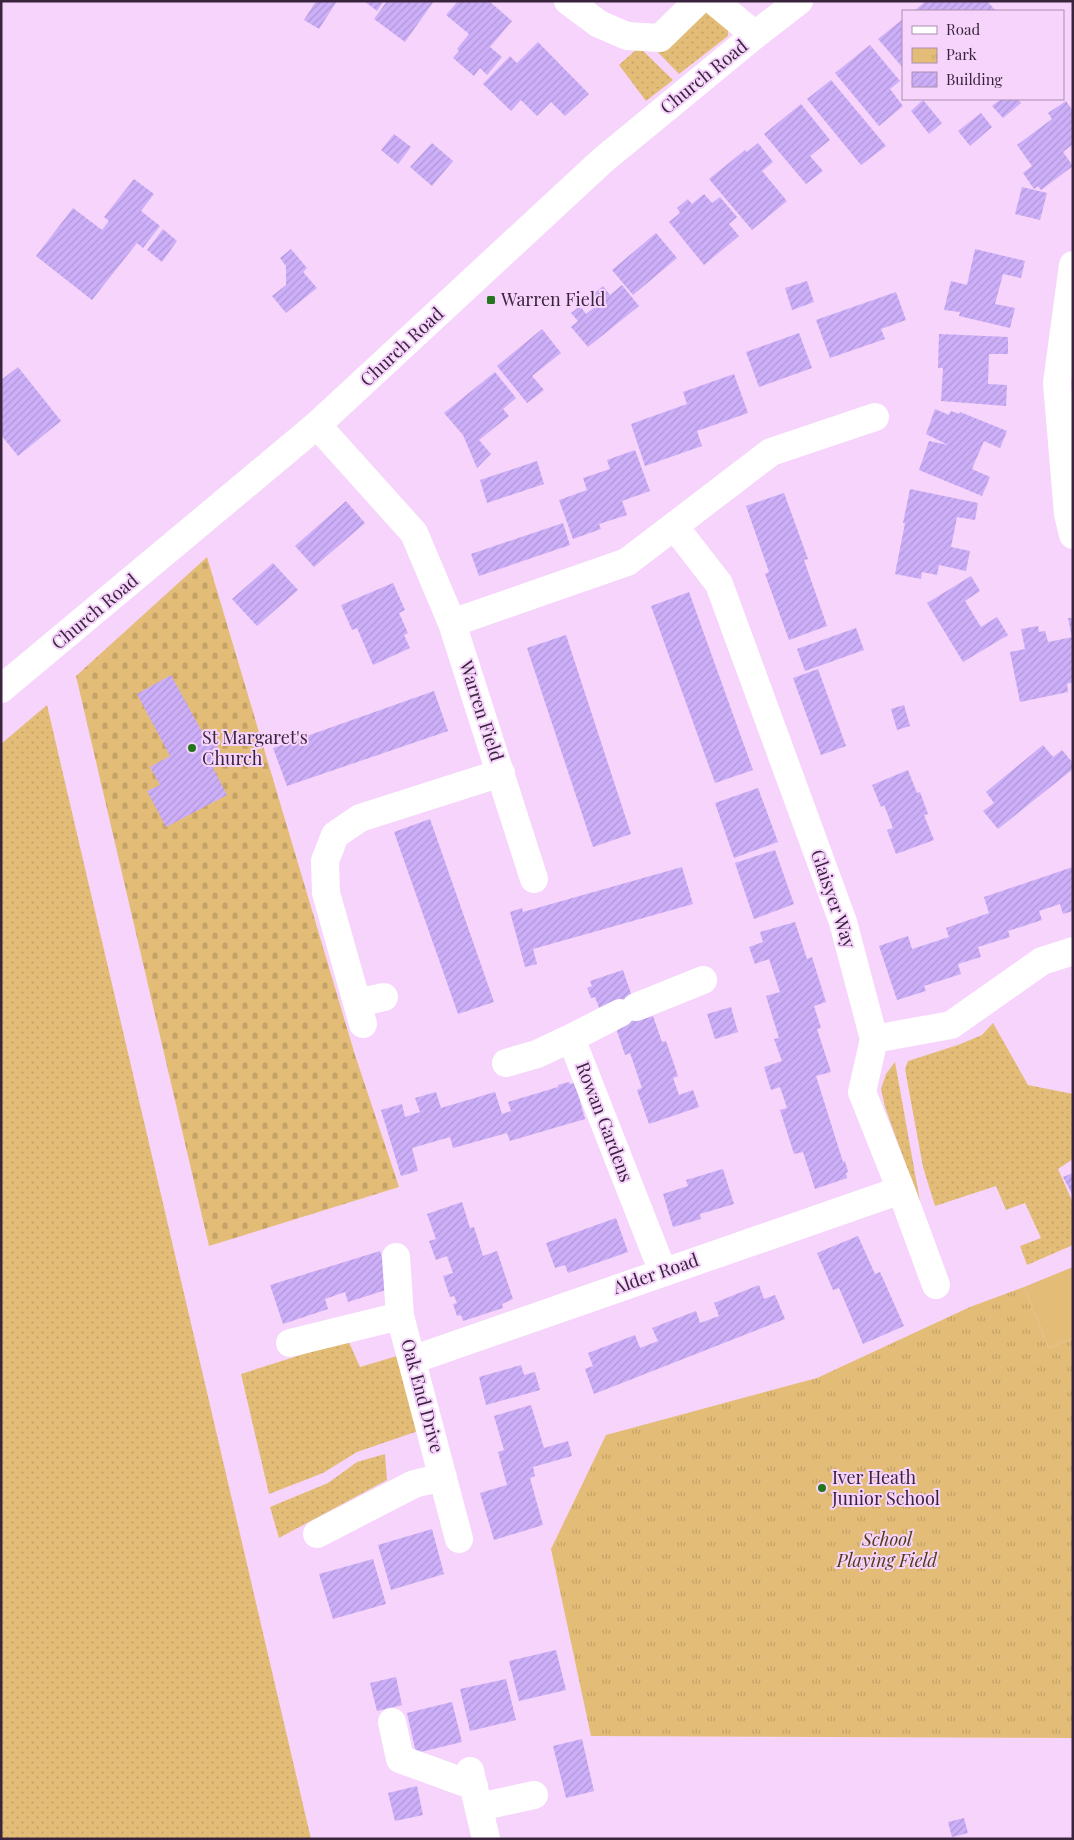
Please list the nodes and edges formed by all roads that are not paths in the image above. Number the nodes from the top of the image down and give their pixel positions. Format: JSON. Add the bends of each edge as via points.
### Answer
{"nodes":[{"id":1,"x":568,"y":1,"type":"edge"},
{"id":2,"x":698,"y":1,"type":"edge"},
{"id":3,"x":714,"y":1,"type":"edge"},
{"id":4,"x":799,"y":1,"type":"edge"},
{"id":5,"x":755,"y":35,"type":"junction"},
{"id":6,"x":1073,"y":266,"type":"edge"},
{"id":7,"x":875,"y":418,"type":"dead end"},
{"id":8,"x":317,"y":426,"type":"junction"},
{"id":9,"x":1070,"y":525,"type":"edge"},
{"id":10,"x":675,"y":527,"type":"junction"},
{"id":11,"x":452,"y":623,"type":"junction"},
{"id":12,"x":1,"y":689,"type":"edge"},
{"id":13,"x":501,"y":773,"type":"junction"},
{"id":14,"x":534,"y":879,"type":"dead end"},
{"id":15,"x":1073,"y":951,"type":"edge"},
{"id":16,"x":703,"y":980,"type":"dead end"},
{"id":17,"x":384,"y":997,"type":"dead end"},
{"id":18,"x":571,"y":1038,"type":"junction"},
{"id":19,"x":874,"y":1039,"type":"junction"},
{"id":20,"x":506,"y":1064,"type":"dead end"},
{"id":21,"x":901,"y":1190,"type":"junction"},
{"id":22,"x":396,"y":1257,"type":"dead end"},
{"id":23,"x":663,"y":1272,"type":"junction"},
{"id":24,"x":936,"y":1285,"type":"dead end"},
{"id":25,"x":400,"y":1316,"type":"junction"},
{"id":26,"x":290,"y":1343,"type":"dead end"},
{"id":27,"x":412,"y":1360,"type":"junction"},
{"id":28,"x":443,"y":1477,"type":"junction"},
{"id":29,"x":317,"y":1534,"type":"dead end"},
{"id":30,"x":459,"y":1539,"type":"dead end"},
{"id":31,"x":392,"y":1722,"type":"dead end"},
{"id":32,"x":474,"y":1788,"type":"junction"},
{"id":33,"x":534,"y":1795,"type":"dead end"},
{"id":34,"x":486,"y":1839,"type":"edge"}],
"edges":[{"from":1,"to":2,"type":"street","via":[[599,24],[627,36],[660,38]]},
{"from":3,"to":5,"type":"street"},
{"from":4,"to":5,"type":"street","name":"Church Road"},
{"from":5,"to":8,"type":"street","name":"Church Road","via":[[603,160]]},
{"from":6,"to":9,"type":"street","via":[[1056,383]]},
{"from":7,"to":10,"type":"street","via":[[772,452]]},
{"from":8,"to":11,"type":"street","name":"Warren Field","via":[[414,533]]},
{"from":8,"to":12,"type":"street","name":"Church Road"},
{"from":10,"to":11,"type":"street","via":[[627,562]]},
{"from":10,"to":19,"type":"street","name":"Glaisyer Way","via":[[719,584],[843,922]]},
{"from":11,"to":13,"type":"street","name":"Warren Field"},
{"from":13,"to":14,"type":"street","name":"Warren Field"},
{"from":13,"to":17,"type":"street","name":"Warren Field","via":[[360,818],[335,836],[325,861],[326,894],[360,1014]]},
{"from":15,"to":19,"type":"street","via":[[1042,961],[951,1024]]},
{"from":16,"to":18,"type":"street","via":[[628,1010]]},
{"from":18,"to":20,"type":"street","name":"Rowan Gardens"},
{"from":18,"to":23,"type":"street","name":"Rowan Gardens"},
{"from":19,"to":21,"type":"street","name":"Glaisyer Way","via":[[862,1092]]},
{"from":21,"to":23,"type":"street","name":"Alder Road"},
{"from":21,"to":24,"type":"street","name":"Glaisyer Way"},
{"from":22,"to":25,"type":"street","name":"Oak End Drive"},
{"from":23,"to":27,"type":"street","name":"Alder Road"},
{"from":25,"to":26,"type":"street","name":"Oak End Drive"},
{"from":25,"to":27,"type":"street","name":"Oak End Drive"},
{"from":27,"to":28,"type":"street","name":"Oak End Drive"},
{"from":28,"to":29,"type":"street","name":"Oak End Drive","via":[[414,1484]]},
{"from":28,"to":30,"type":"street","name":"Oak End Drive"},
{"from":31,"to":32,"type":"street","via":[[400,1760]]},
{"from":32,"to":33,"type":"street"},
{"from":32,"to":34,"type":"street"}]}
